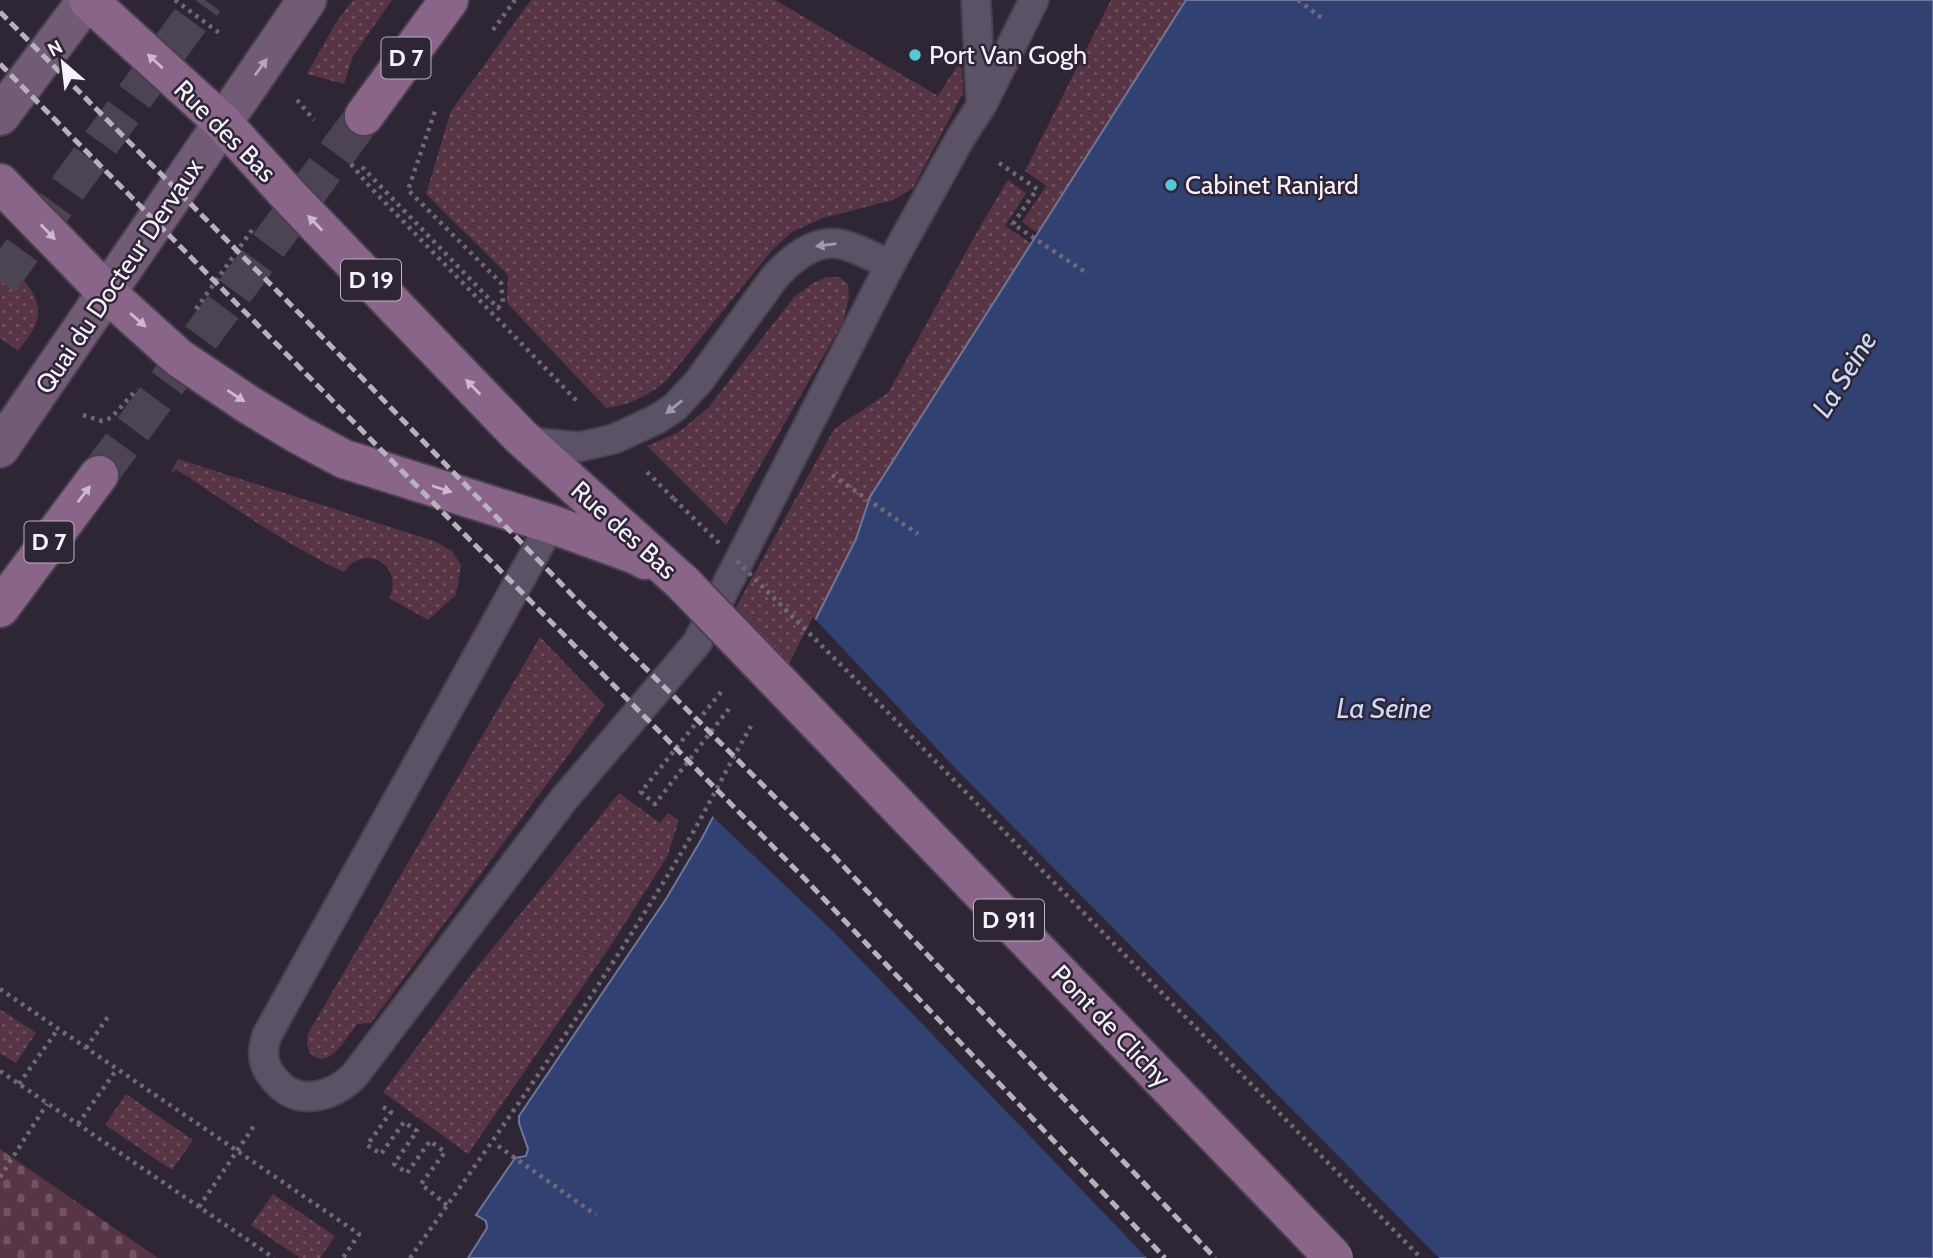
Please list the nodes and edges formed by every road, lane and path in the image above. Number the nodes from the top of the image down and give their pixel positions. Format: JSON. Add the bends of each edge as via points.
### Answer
{"nodes":[{"id":1,"x":88,"y":0,"type":"edge"},
{"id":2,"x":307,"y":0,"type":"edge"},
{"id":3,"x":449,"y":0,"type":"edge"},
{"id":4,"x":515,"y":0,"type":"edge"},
{"id":5,"x":976,"y":0,"type":"edge"},
{"id":6,"x":1034,"y":0,"type":"edge"},
{"id":7,"x":1298,"y":0,"type":"edge"},
{"id":8,"x":1323,"y":19,"type":"dead end"},
{"id":9,"x":491,"y":33,"type":"dead end"},
{"id":10,"x":443,"y":99,"type":"dead end"},
{"id":11,"x":296,"y":100,"type":"dead end"},
{"id":12,"x":981,"y":106,"type":"junction"},
{"id":13,"x":0,"y":116,"type":"edge"},
{"id":14,"x":364,"y":116,"type":"tunnel mouth"},
{"id":15,"x":223,"y":123,"type":"junction"},
{"id":16,"x":323,"y":129,"type":"dead end"},
{"id":17,"x":344,"y":155,"type":"dead end"},
{"id":18,"x":358,"y":160,"type":"dead end"},
{"id":19,"x":0,"y":183,"type":"edge"},
{"id":20,"x":1032,"y":186,"type":"dead end"},
{"id":21,"x":244,"y":240,"type":"dead end"},
{"id":22,"x":890,"y":265,"type":"junction"},
{"id":23,"x":1085,"y":272,"type":"dead end"},
{"id":24,"x":107,"y":293,"type":"junction"},
{"id":25,"x":202,"y":301,"type":"dead end"},
{"id":26,"x":520,"y":436,"type":"junction"},
{"id":27,"x":614,"y":439,"type":"junction"},
{"id":28,"x":0,"y":448,"type":"edge"},
{"id":29,"x":796,"y":450,"type":"junction"},
{"id":30,"x":99,"y":475,"type":"tunnel mouth"},
{"id":31,"x":674,"y":499,"type":"dead end"},
{"id":32,"x":551,"y":524,"type":"junction"},
{"id":33,"x":918,"y":534,"type":"dead end"},
{"id":34,"x":722,"y":546,"type":"dead end"},
{"id":35,"x":732,"y":556,"type":"dead end"},
{"id":36,"x":683,"y":583,"type":"junction"},
{"id":37,"x":0,"y":608,"type":"edge"},
{"id":38,"x":697,"y":643,"type":"junction"},
{"id":39,"x":736,"y":699,"type":"dead end"},
{"id":40,"x":756,"y":717,"type":"dead end"},
{"id":41,"x":0,"y":989,"type":"edge"},
{"id":42,"x":110,"y":1013,"type":"dead end"},
{"id":43,"x":58,"y":1029,"type":"junction"},
{"id":44,"x":86,"y":1048,"type":"junction"},
{"id":45,"x":117,"y":1069,"type":"junction"},
{"id":46,"x":0,"y":1071,"type":"edge"},
{"id":47,"x":19,"y":1084,"type":"junction"},
{"id":48,"x":376,"y":1102,"type":"dead end"},
{"id":49,"x":47,"y":1104,"type":"junction"},
{"id":50,"x":262,"y":1114,"type":"dead end"},
{"id":51,"x":78,"y":1124,"type":"junction"},
{"id":52,"x":498,"y":1146,"type":"dead end"},
{"id":53,"x":237,"y":1151,"type":"junction"},
{"id":54,"x":0,"y":1177,"type":"edge"},
{"id":55,"x":448,"y":1206,"type":"junction"},
{"id":56,"x":199,"y":1207,"type":"junction"},
{"id":57,"x":596,"y":1215,"type":"dead end"},
{"id":58,"x":274,"y":1258,"type":"edge"},
{"id":59,"x":343,"y":1258,"type":"edge"},
{"id":60,"x":410,"y":1258,"type":"edge"},
{"id":61,"x":1334,"y":1258,"type":"edge"},
{"id":62,"x":1421,"y":1258,"type":"edge"}],
"edges":[{"from":1,"to":13,"type":"main road"},
{"from":15,"to":1,"type":"main road","name":"Rue des Bas","number":"D 19","one_way":true},
{"from":15,"to":2,"type":"main road","name":"Quai du Docteur Dervaux","one_way":true},
{"from":3,"to":14,"type":"main road","number":"D 7"},
{"from":4,"to":9,"type":"path"},
{"from":5,"to":12,"type":"lane"},
{"from":6,"to":12,"type":"lane"},
{"from":7,"to":8,"type":"path"},
{"from":10,"to":18,"type":"path","via":[[435,110],[408,190],[501,283],[503,302],[498,307]]},
{"from":11,"to":16,"type":"path"},
{"from":12,"to":22,"type":"lane"},
{"from":15,"to":24,"type":"main road","name":"Quai du Docteur Dervaux"},
{"from":26,"to":15,"type":"main road","name":"Rue des Bas","number":"D 19","one_way":true},
{"from":17,"to":27,"type":"path"},
{"from":19,"to":24,"type":"main road","name":"Rue des Bas","one_way":true},
{"from":20,"to":23,"type":"path","via":[[1037,189],[1013,224]]},
{"from":21,"to":25,"type":"path"},
{"from":22,"to":27,"type":"lane","one_way":true,"via":[[841,244],[815,246],[799,255],[774,278],[676,407]]},
{"from":22,"to":29,"type":"lane"},
{"from":24,"to":28,"type":"main road","name":"Quai du Docteur Dervaux"},
{"from":24,"to":32,"type":"main road","name":"Rue des Bas","one_way":true,"via":[[179,358],[322,447]]},
{"from":26,"to":27,"type":"lane","via":[[579,447]]},
{"from":26,"to":36,"type":"main road","name":"Rue des Bas","number":"D 19"},
{"from":29,"to":33,"type":"path"},
{"from":29,"to":38,"type":"lane"},
{"from":37,"to":30,"type":"main road","number":"D 7","one_way":true},
{"from":31,"to":34,"type":"path","bridge":true},
{"from":32,"to":36,"type":"main road","name":"Rue des Bas","via":[[636,555]]},
{"from":32,"to":38,"type":"lane","via":[[267,1035],[263,1059],[281,1087],[298,1096],[317,1096],[335,1091],[354,1076],[564,799]]},
{"from":35,"to":62,"type":"path","bridge":true},
{"from":36,"to":61,"type":"main road","name":"Pont de Clichy","number":"D 911","bridge":true},
{"from":38,"to":39,"type":"path","via":[[732,678],[641,792],[655,804]]},
{"from":40,"to":55,"type":"path","via":[[624,946]]},
{"from":41,"to":43,"type":"path"},
{"from":42,"to":44,"type":"path"},
{"from":43,"to":44,"type":"path"},
{"from":43,"to":47,"type":"path"},
{"from":44,"to":45,"type":"path"},
{"from":45,"to":51,"type":"path"},
{"from":45,"to":53,"type":"path"},
{"from":46,"to":47,"type":"path"},
{"from":47,"to":49,"type":"path"},
{"from":48,"to":55,"type":"path","via":[[391,1112],[367,1145],[381,1154],[404,1122],[417,1131],[394,1164],[407,1173],[430,1141],[445,1152],[421,1184]]},
{"from":49,"to":51,"type":"path"},
{"from":49,"to":54,"type":"path"},
{"from":50,"to":53,"type":"path"},
{"from":51,"to":56,"type":"path"},
{"from":52,"to":57,"type":"path"},
{"from":53,"to":56,"type":"path"},
{"from":53,"to":59,"type":"path","via":[[359,1234]]},
{"from":55,"to":60,"type":"path"},
{"from":56,"to":58,"type":"path"}]}
